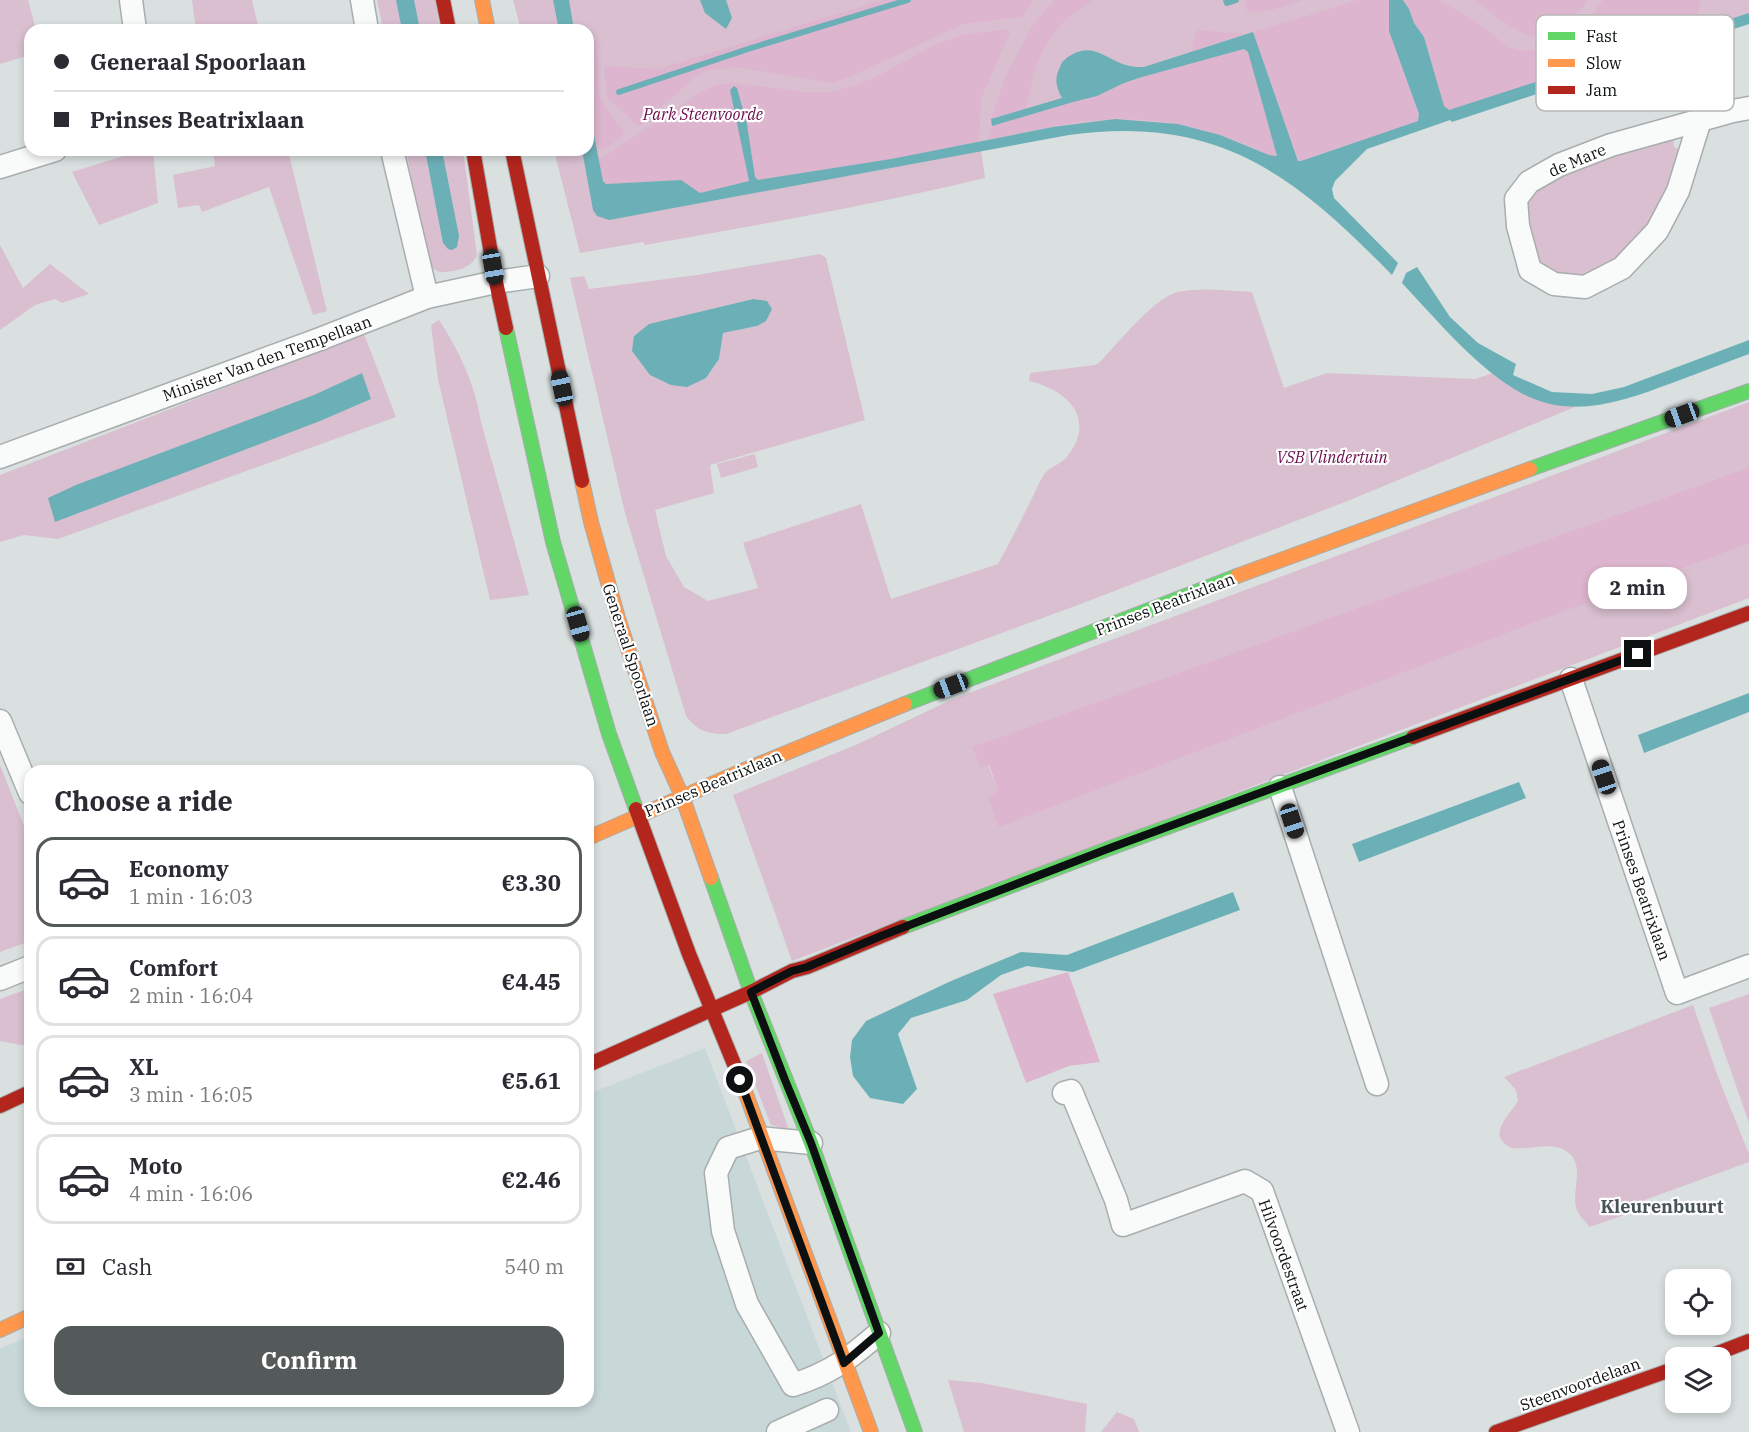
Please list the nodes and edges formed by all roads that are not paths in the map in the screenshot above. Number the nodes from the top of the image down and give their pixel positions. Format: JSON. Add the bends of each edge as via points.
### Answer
{"nodes":[{"id":1,"x":130,"y":0,"type":"edge"},
{"id":2,"x":362,"y":0,"type":"edge"},
{"id":3,"x":443,"y":0,"type":"edge"},
{"id":4,"x":482,"y":0,"type":"edge"},
{"id":5,"x":134,"y":24,"type":"edge"},
{"id":6,"x":367,"y":24,"type":"edge"},
{"id":7,"x":448,"y":24,"type":"edge"},
{"id":8,"x":487,"y":24,"type":"edge"},
{"id":9,"x":1749,"y":108,"type":"edge"},
{"id":10,"x":1700,"y":120,"type":"junction"},
{"id":11,"x":36,"y":156,"type":"edge"},
{"id":12,"x":393,"y":156,"type":"edge"},
{"id":13,"x":474,"y":156,"type":"edge"},
{"id":14,"x":513,"y":156,"type":"edge"},
{"id":15,"x":0,"y":167,"type":"edge"},
{"id":16,"x":538,"y":276,"type":"junction"},
{"id":17,"x":496,"y":282,"type":"junction"},
{"id":18,"x":427,"y":297,"type":"junction"},
{"id":19,"x":1749,"y":391,"type":"edge"},
{"id":20,"x":0,"y":457,"type":"edge"},
{"id":21,"x":1749,"y":613,"type":"edge"},
{"id":22,"x":1571,"y":679,"type":"junction"},
{"id":23,"x":0,"y":721,"type":"edge"},
{"id":24,"x":24,"y":779,"type":"edge"},
{"id":25,"x":1280,"y":787,"type":"junction"},
{"id":26,"x":682,"y":796,"type":"junction"},
{"id":27,"x":638,"y":815,"type":"junction"},
{"id":28,"x":594,"y":834,"type":"edge"},
{"id":29,"x":1749,"y":966,"type":"edge"},
{"id":30,"x":24,"y":969,"type":"edge"},
{"id":31,"x":0,"y":979,"type":"edge"},
{"id":32,"x":751,"y":992,"type":"junction"},
{"id":33,"x":711,"y":1010,"type":"junction"},
{"id":34,"x":594,"y":1062,"type":"edge"},
{"id":35,"x":1377,"y":1084,"type":"dead end"},
{"id":36,"x":1064,"y":1093,"type":"dead end"},
{"id":37,"x":24,"y":1095,"type":"edge"},
{"id":38,"x":0,"y":1106,"type":"edge"},
{"id":39,"x":760,"y":1138,"type":"junction"},
{"id":40,"x":811,"y":1143,"type":"junction"},
{"id":41,"x":24,"y":1319,"type":"edge"},
{"id":42,"x":0,"y":1330,"type":"edge"},
{"id":43,"x":879,"y":1333,"type":"junction"},
{"id":44,"x":1749,"y":1341,"type":"edge"},
{"id":45,"x":1731,"y":1348,"type":"edge"},
{"id":46,"x":844,"y":1363,"type":"junction"},
{"id":47,"x":1665,"y":1373,"type":"edge"},
{"id":48,"x":793,"y":1385,"type":"junction"},
{"id":49,"x":827,"y":1410,"type":"dead end"},
{"id":50,"x":1550,"y":1423,"type":"edge"},
{"id":51,"x":804,"y":1426,"type":"edge"},
{"id":52,"x":778,"y":1432,"type":"edge"},
{"id":53,"x":871,"y":1432,"type":"edge"},
{"id":54,"x":915,"y":1432,"type":"edge"},
{"id":55,"x":1348,"y":1432,"type":"edge"},
{"id":56,"x":1496,"y":1432,"type":"edge"}],
"edges":[{"from":1,"to":5,"type":"street"},
{"from":2,"to":6,"type":"street"},
{"from":3,"to":7,"type":"main road"},
{"from":4,"to":8,"type":"main road"},
{"from":9,"to":10,"type":"street","name":"de Mare"},
{"from":10,"to":10,"type":"street","name":"de Mare","via":[[1678,191],[1657,231],[1622,268],[1585,287],[1554,284],[1530,270],[1518,226],[1516,199],[1530,182],[1559,165],[1611,145]]},
{"from":11,"to":15,"type":"street"},
{"from":12,"to":18,"type":"street"},
{"from":13,"to":17,"type":"main road"},
{"from":14,"to":16,"type":"main road","name":"Generaal Spoorlaan"},
{"from":16,"to":17,"type":"street","name":"Minister Van den Tempellaan"},
{"from":16,"to":26,"type":"main road","name":"Generaal Spoorlaan","via":[[591,522],[662,752]]},
{"from":17,"to":18,"type":"street","name":"Minister Van den Tempellaan"},
{"from":17,"to":27,"type":"main road","via":[[553,542],[609,734]]},
{"from":18,"to":20,"type":"street","name":"Minister Van den Tempellaan"},
{"from":19,"to":26,"type":"main road","name":"Prinses Beatrixlaan","via":[[1280,560],[918,699]]},
{"from":21,"to":22,"type":"main road"},
{"from":22,"to":25,"type":"main road"},
{"from":22,"to":29,"type":"street","name":"Prinses Beatrixlaan","via":[[1677,993]]},
{"from":23,"to":24,"type":"street"},
{"from":25,"to":32,"type":"main road","via":[[881,936],[792,971]]},
{"from":25,"to":35,"type":"street"},
{"from":26,"to":27,"type":"main road","name":"Prinses Beatrixlaan"},
{"from":26,"to":32,"type":"main road","name":"Generaal Spoorlaan"},
{"from":27,"to":28,"type":"main road","name":"Prinses Beatrixlaan"},
{"from":27,"to":33,"type":"main road"},
{"from":30,"to":31,"type":"street"},
{"from":32,"to":33,"type":"main road"},
{"from":32,"to":40,"type":"main road","name":"Generaal Spoorlaan"},
{"from":33,"to":34,"type":"main road"},
{"from":33,"to":39,"type":"main road"},
{"from":36,"to":55,"type":"street","name":"Hilvoordestraat","via":[[1071,1090],[1123,1225],[1245,1181],[1262,1191]]},
{"from":37,"to":38,"type":"main road"},
{"from":39,"to":40,"type":"street"},
{"from":39,"to":46,"type":"main road"},
{"from":39,"to":48,"type":"street","via":[[728,1148],[716,1173],[723,1231],[747,1304]]},
{"from":40,"to":43,"type":"main road","name":"Generaal Spoorlaan"},
{"from":41,"to":42,"type":"main road"},
{"from":43,"to":46,"type":"street"},
{"from":43,"to":54,"type":"main road","name":"Generaal Spoorlaan"},
{"from":44,"to":45,"type":"main road"},
{"from":46,"to":48,"type":"street"},
{"from":46,"to":53,"type":"main road"},
{"from":47,"to":50,"type":"main road","name":"Steenvoordelaan"},
{"from":48,"to":51,"type":"street"},
{"from":49,"to":51,"type":"street"},
{"from":50,"to":56,"type":"main road","name":"Steenvoordelaan"},
{"from":51,"to":52,"type":"street"}]}
